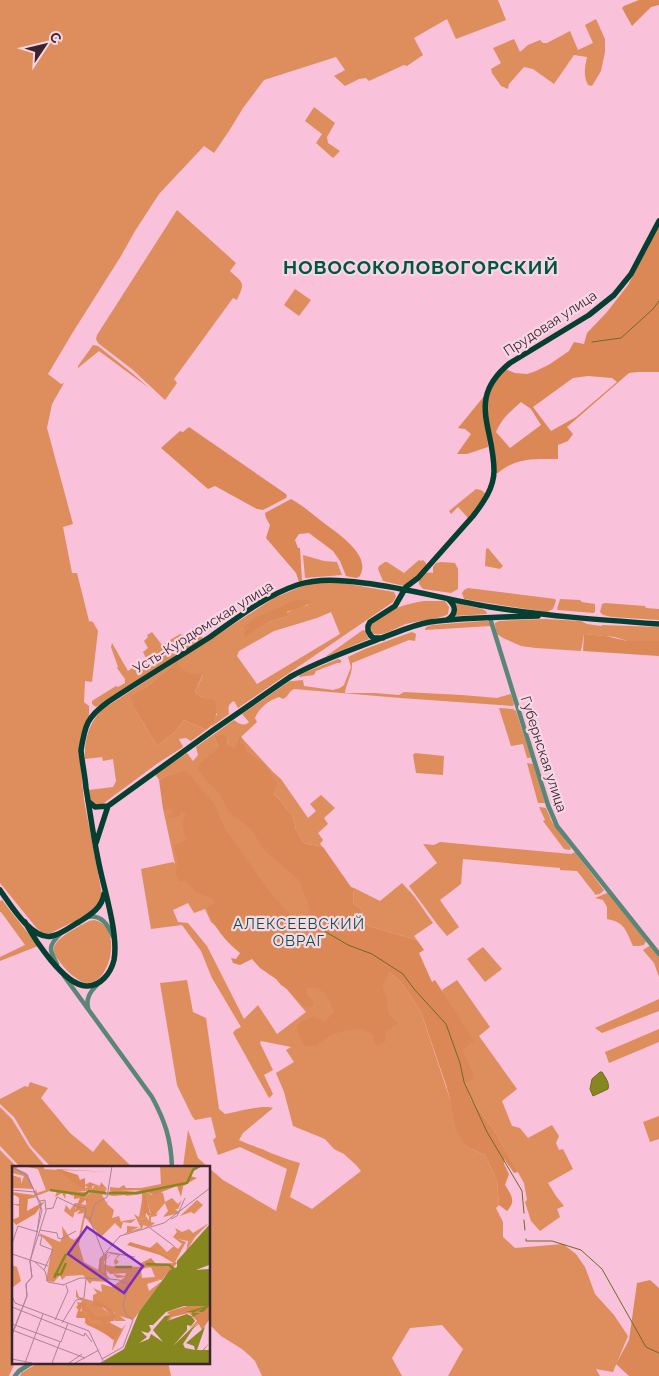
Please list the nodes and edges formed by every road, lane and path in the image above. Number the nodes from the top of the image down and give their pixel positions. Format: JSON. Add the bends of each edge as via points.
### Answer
{"nodes":[{"id":1,"x":659,"y":221,"type":"edge"},
{"id":2,"x":418,"y":578,"type":"junction"},
{"id":3,"x":405,"y":590,"type":"junction"},
{"id":4,"x":424,"y":593,"type":"junction"},
{"id":5,"x":446,"y":598,"type":"junction"},
{"id":6,"x":555,"y":616,"type":"junction"},
{"id":7,"x":490,"y":618,"type":"junction"},
{"id":8,"x":445,"y":621,"type":"junction"},
{"id":9,"x":659,"y":624,"type":"edge"},
{"id":10,"x":383,"y":638,"type":"junction"},
{"id":11,"x":88,"y":801,"type":"junction"},
{"id":12,"x":108,"y":806,"type":"junction"},
{"id":13,"x":95,"y":844,"type":"junction"},
{"id":14,"x":0,"y":890,"type":"edge"},
{"id":15,"x":105,"y":891,"type":"junction"},
{"id":16,"x":86,"y":918,"type":"junction"},
{"id":17,"x":25,"y":922,"type":"junction"},
{"id":18,"x":62,"y":932,"type":"junction"},
{"id":19,"x":114,"y":946,"type":"junction"},
{"id":20,"x":659,"y":954,"type":"edge"},
{"id":21,"x":61,"y":971,"type":"junction"},
{"id":22,"x":97,"y":985,"type":"junction"},
{"id":23,"x":88,"y":1010,"type":"junction"},
{"id":24,"x":172,"y":1166,"type":"edge"},
{"id":25,"x":30,"y":1364,"type":"edge"},
{"id":26,"x":15,"y":1376,"type":"edge"}],
"edges":[{"from":1,"to":2,"type":"main road","name":"Прудовая улица","via":[[631,274],[614,295],[589,315],[510,363],[495,378],[485,407],[494,471],[489,491],[473,516]]},
{"from":2,"to":3,"type":"main road","name":"Прудовая улица"},
{"from":2,"to":4,"type":"main road","via":[[418,587]]},
{"from":3,"to":4,"type":"main road","name":"Усть-Курдюмская улица"},
{"from":3,"to":10,"type":"main road","name":"Прудовая улица","via":[[395,606],[368,626],[372,637]]},
{"from":3,"to":11,"type":"main road","name":"Усть-Курдюмская улица","via":[[338,580],[297,585],[256,606],[108,702],[91,716],[81,750]]},
{"from":4,"to":5,"type":"main road","name":"Усть-Курдюмская улица"},
{"from":5,"to":6,"type":"main road","name":"Усть-Курдюмская улица"},
{"from":5,"to":8,"type":"main road","via":[[452,602],[454,610]]},
{"from":6,"to":7,"type":"main road","name":"Усть-Курдюмская улица"},
{"from":6,"to":9,"type":"main road","name":"Усть-Курдюмская улица"},
{"from":7,"to":8,"type":"main road","name":"Усть-Курдюмская улица"},
{"from":7,"to":20,"type":"street","name":"Губернская улица","via":[[554,821]]},
{"from":8,"to":10,"type":"main road","name":"Усть-Курдюмская улица","via":[[420,624]]},
{"from":10,"to":12,"type":"main road","name":"Усть-Курдюмская улица","via":[[290,677]]},
{"from":11,"to":12,"type":"main road","via":[[95,807]]},
{"from":11,"to":13,"type":"main road","name":"Усть-Курдюмская улица"},
{"from":12,"to":13,"type":"main road"},
{"from":13,"to":15,"type":"main road","name":"Усть-Курдюмская улица"},
{"from":14,"to":17,"type":"main road"},
{"from":15,"to":16,"type":"main road","via":[[103,901]]},
{"from":15,"to":19,"type":"main road","name":"Усть-Курдюмская улица","via":[[113,924]]},
{"from":16,"to":18,"type":"main road"},
{"from":16,"to":19,"type":"street","via":[[97,917],[105,922]]},
{"from":17,"to":18,"type":"main road","via":[[44,936]]},
{"from":17,"to":21,"type":"main road"},
{"from":18,"to":21,"type":"street","via":[[50,949]]},
{"from":19,"to":22,"type":"main road","via":[[114,960]]},
{"from":21,"to":22,"type":"main road","via":[[82,986]]},
{"from":21,"to":23,"type":"street"},
{"from":22,"to":23,"type":"street","via":[[87,999]]},
{"from":23,"to":24,"type":"street","via":[[152,1097],[168,1134]]},
{"from":25,"to":26,"type":"street"}]}
